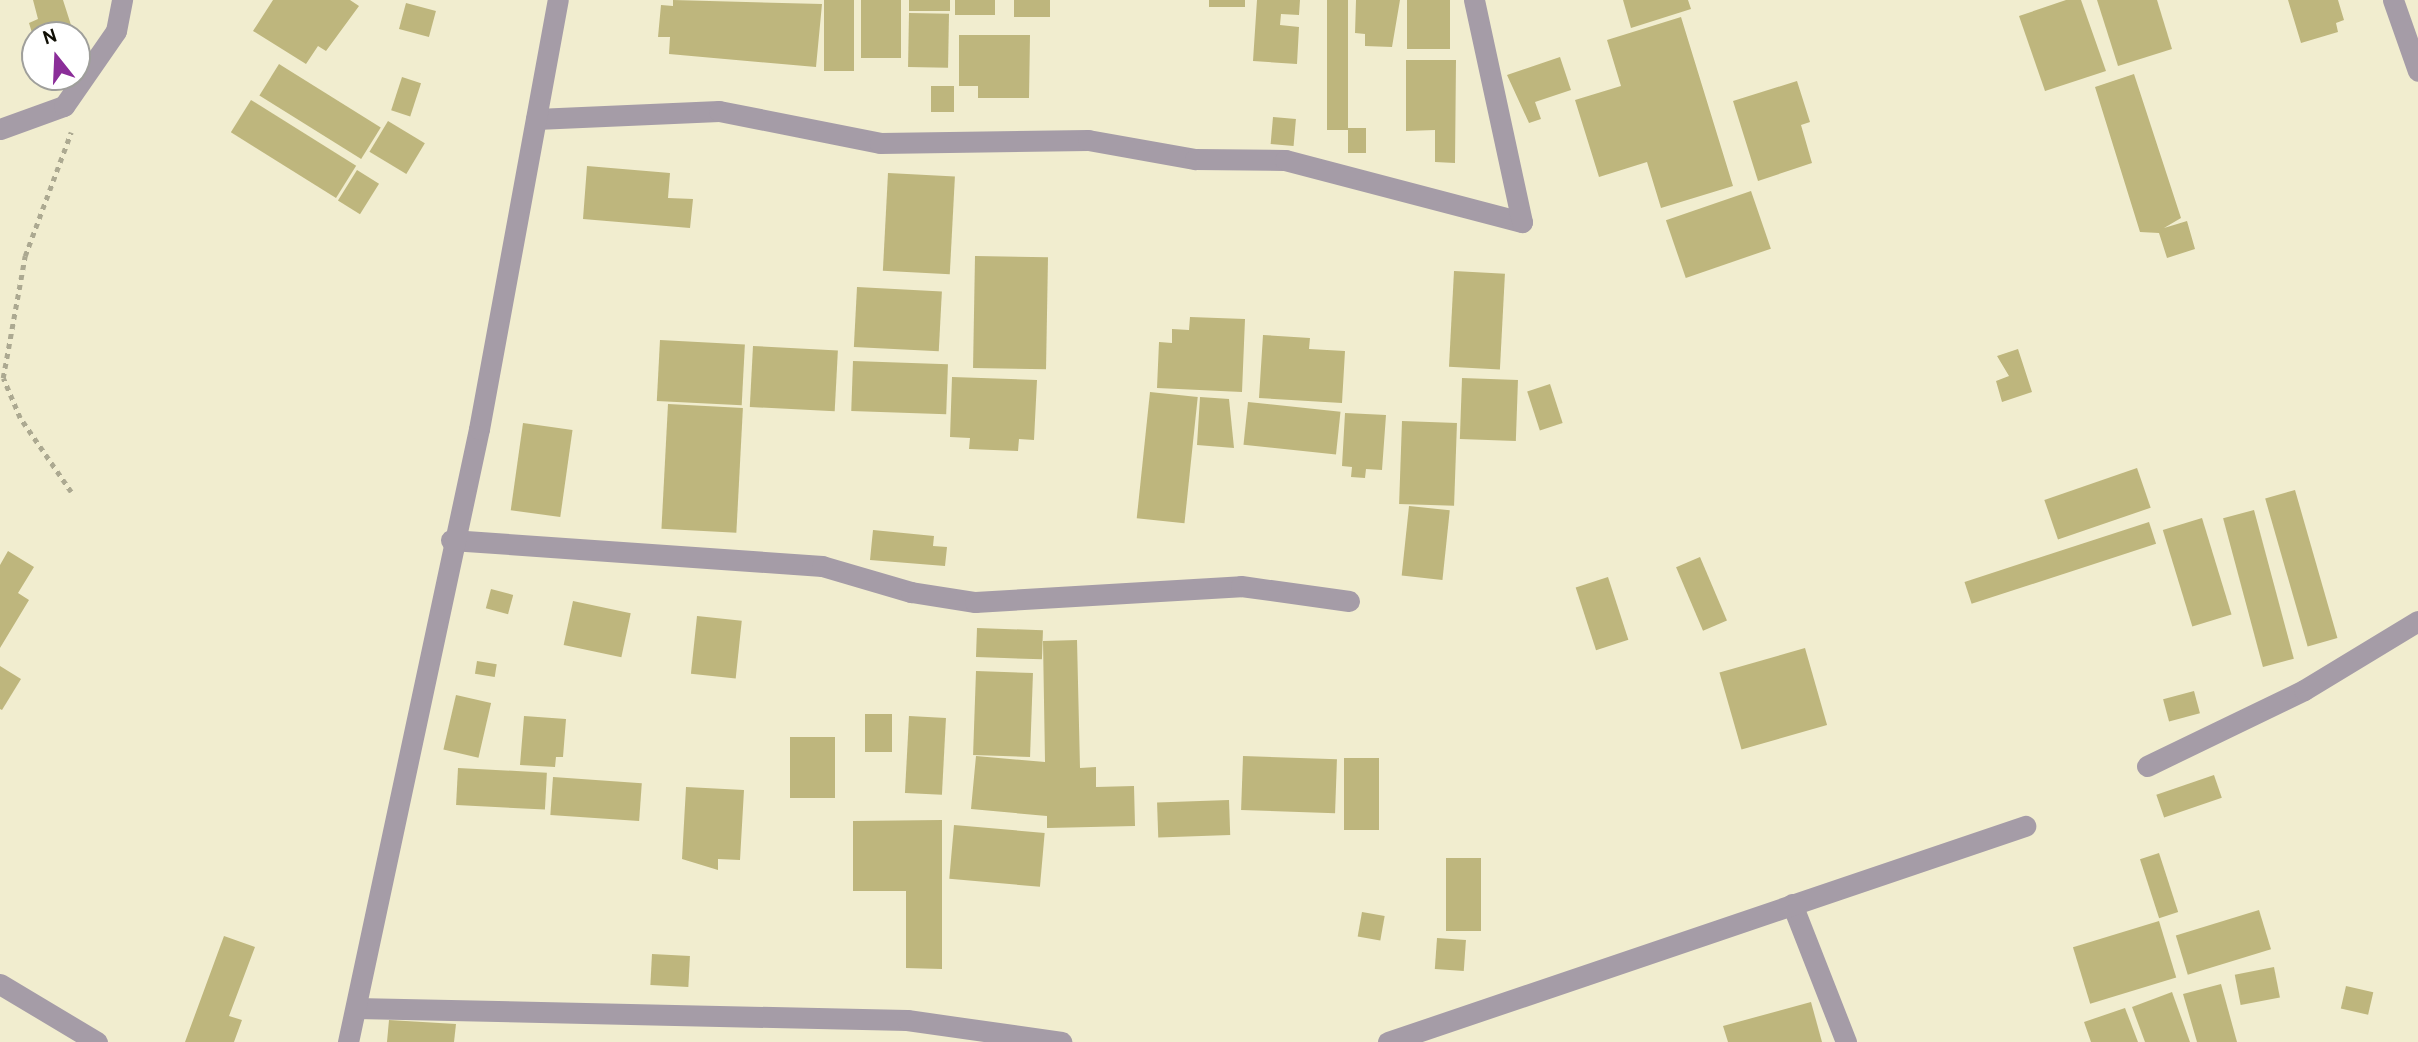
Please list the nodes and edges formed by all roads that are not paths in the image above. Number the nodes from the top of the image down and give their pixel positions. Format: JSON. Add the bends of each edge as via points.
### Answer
{"nodes":[{"id":1,"x":122,"y":0,"type":"edge"},
{"id":2,"x":558,"y":0,"type":"edge"},
{"id":3,"x":1474,"y":0,"type":"edge"},
{"id":4,"x":2393,"y":0,"type":"edge"},
{"id":5,"x":2418,"y":71,"type":"edge"},
{"id":6,"x":536,"y":119,"type":"junction"},
{"id":7,"x":0,"y":130,"type":"edge"},
{"id":8,"x":451,"y":540,"type":"junction"},
{"id":9,"x":1349,"y":601,"type":"dead end"},
{"id":10,"x":2418,"y":621,"type":"edge"},
{"id":11,"x":2147,"y":766,"type":"dead end"},
{"id":12,"x":2025,"y":826,"type":"dead end"},
{"id":13,"x":1792,"y":904,"type":"junction"},
{"id":14,"x":0,"y":984,"type":"edge"},
{"id":15,"x":356,"y":1008,"type":"junction"},
{"id":16,"x":97,"y":1042,"type":"edge"},
{"id":17,"x":348,"y":1042,"type":"edge"},
{"id":18,"x":1061,"y":1042,"type":"edge"},
{"id":19,"x":1388,"y":1042,"type":"edge"},
{"id":20,"x":1846,"y":1042,"type":"edge"}],
"edges":[{"from":1,"to":7,"type":"street","via":[[116,31],[64,106]]},
{"from":2,"to":6,"type":"street"},
{"from":3,"to":6,"type":"street","via":[[1522,222],[1285,160],[1195,159],[1088,140],[880,142],[719,111]]},
{"from":4,"to":5,"type":"street"},
{"from":6,"to":8,"type":"street","via":[[479,429]]},
{"from":8,"to":9,"type":"street","via":[[822,566],[911,592],[975,602],[1241,586]]},
{"from":8,"to":15,"type":"street"},
{"from":10,"to":11,"type":"street","via":[[2304,690]]},
{"from":12,"to":13,"type":"street"},
{"from":13,"to":19,"type":"street"},
{"from":13,"to":20,"type":"street"},
{"from":14,"to":16,"type":"street"},
{"from":15,"to":17,"type":"street"},
{"from":15,"to":18,"type":"street","via":[[907,1020]]}]}
